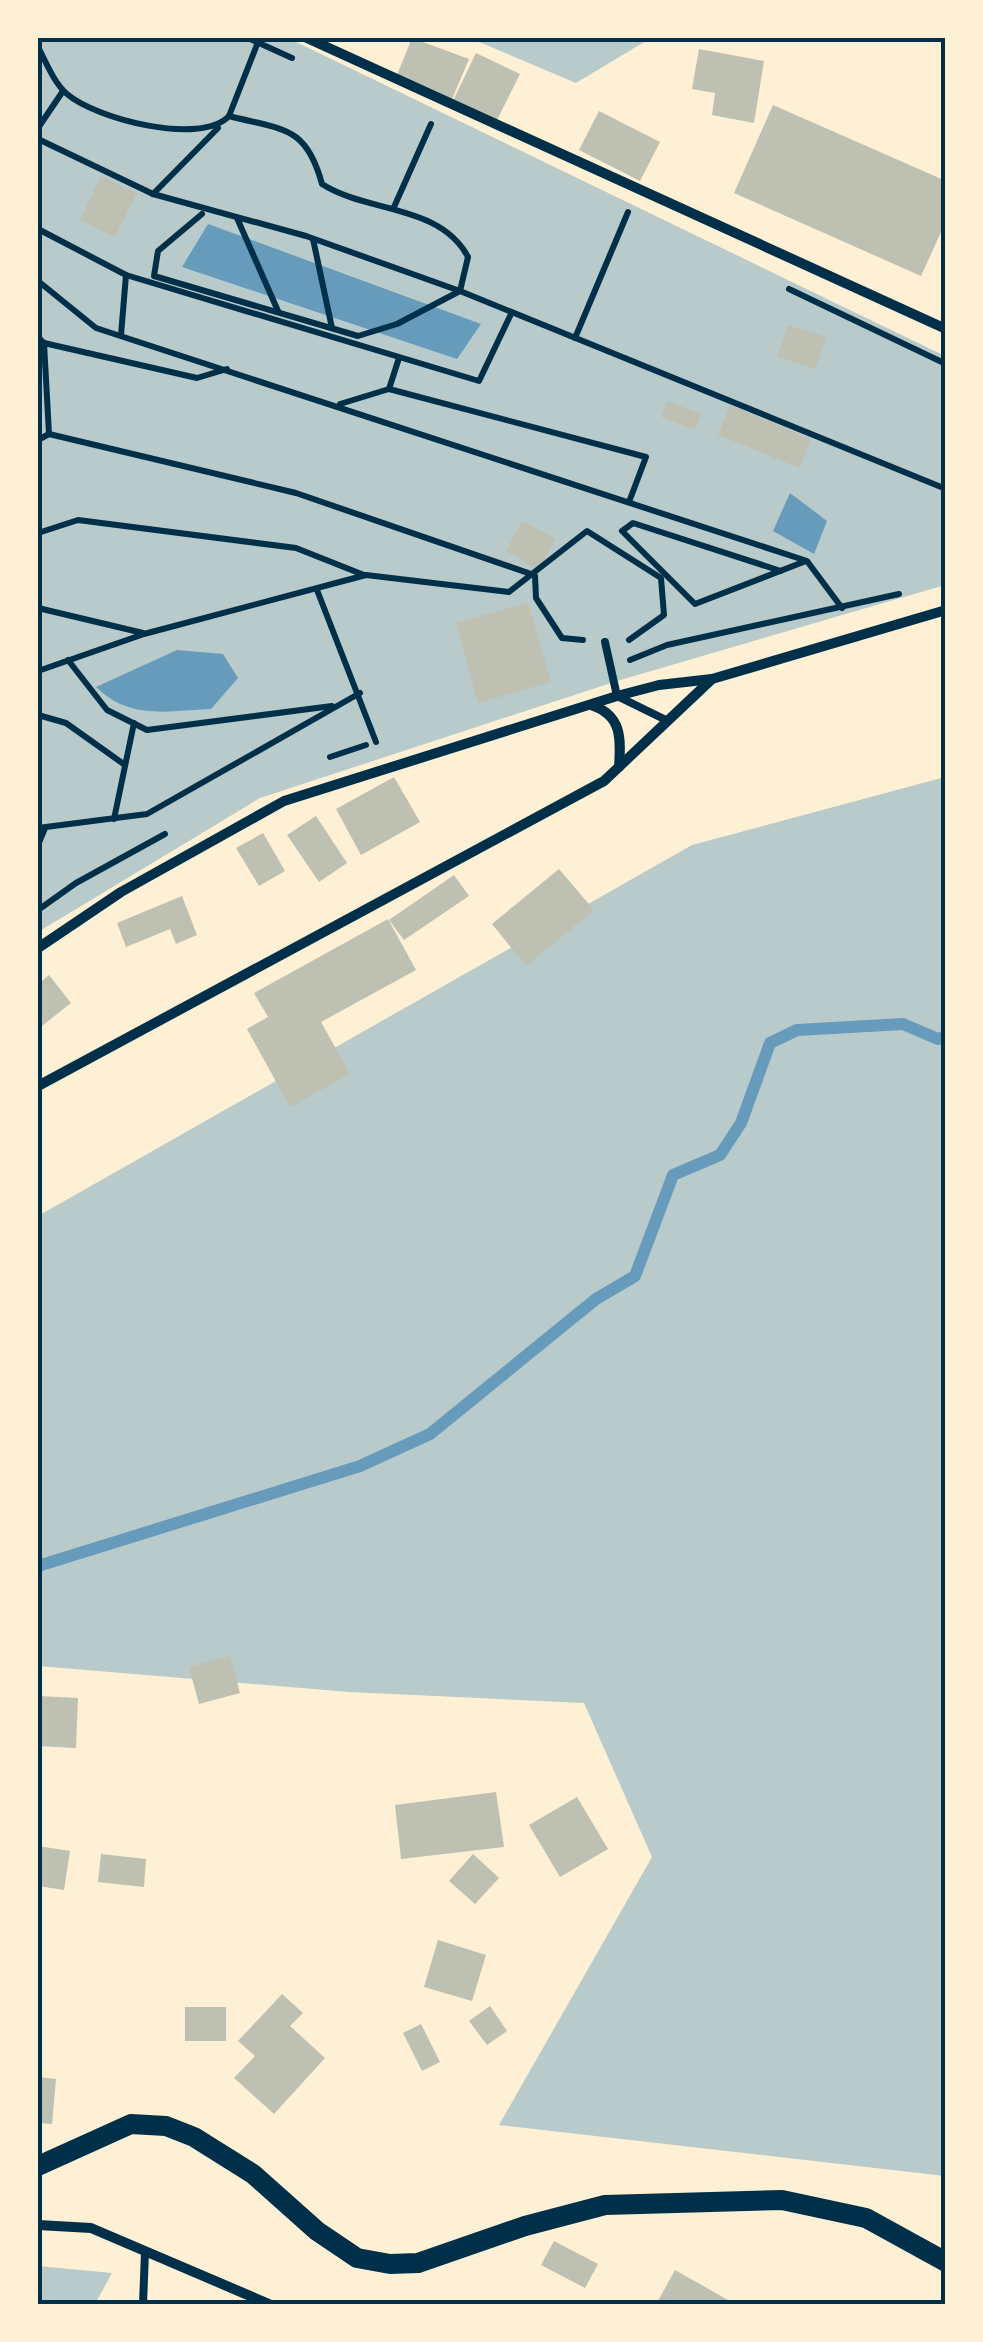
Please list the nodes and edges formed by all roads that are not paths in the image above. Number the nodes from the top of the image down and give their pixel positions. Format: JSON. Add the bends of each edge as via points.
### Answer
{"nodes":[{"id":1,"x":307,"y":38,"type":"edge"},
{"id":2,"x":946,"y":329,"type":"edge"},
{"id":3,"x":946,"y":610,"type":"edge"},
{"id":4,"x":605,"y":642,"type":"road end"},
{"id":5,"x":712,"y":679,"type":"junction"},
{"id":6,"x":617,"y":696,"type":"junction"},
{"id":7,"x":591,"y":705,"type":"junction"},
{"id":8,"x":666,"y":720,"type":"junction"},
{"id":9,"x":618,"y":768,"type":"junction"},
{"id":10,"x":38,"y":948,"type":"edge"},
{"id":11,"x":38,"y":1086,"type":"edge"},
{"id":12,"x":38,"y":2166,"type":"edge"},
{"id":13,"x":38,"y":2226,"type":"edge"},
{"id":14,"x":145,"y":2252,"type":"junction"},
{"id":15,"x":946,"y":2262,"type":"edge"},
{"id":16,"x":143,"y":2304,"type":"edge"},
{"id":17,"x":268,"y":2304,"type":"edge"}],
"edges":[{"from":1,"to":2,"type":"street"},
{"from":3,"to":5,"type":"street"},
{"from":4,"to":6,"type":"lane"},
{"from":5,"to":6,"type":"street"},
{"from":5,"to":8,"type":"street"},
{"from":6,"to":7,"type":"street"},
{"from":6,"to":8,"type":"lane"},
{"from":7,"to":9,"type":"street","via":[[620,729]]},
{"from":7,"to":10,"type":"street","via":[[284,801],[121,892]]},
{"from":8,"to":9,"type":"street"},
{"from":9,"to":11,"type":"street"},
{"from":12,"to":15,"type":"main road","via":[[131,2124],[166,2126],[252,2174],[356,2258],[390,2264],[418,2263],[606,2205],[782,2200],[866,2218]]},
{"from":13,"to":14,"type":"street","via":[[91,2228]]},
{"from":14,"to":16,"type":"lane"},
{"from":14,"to":17,"type":"street"}]}
